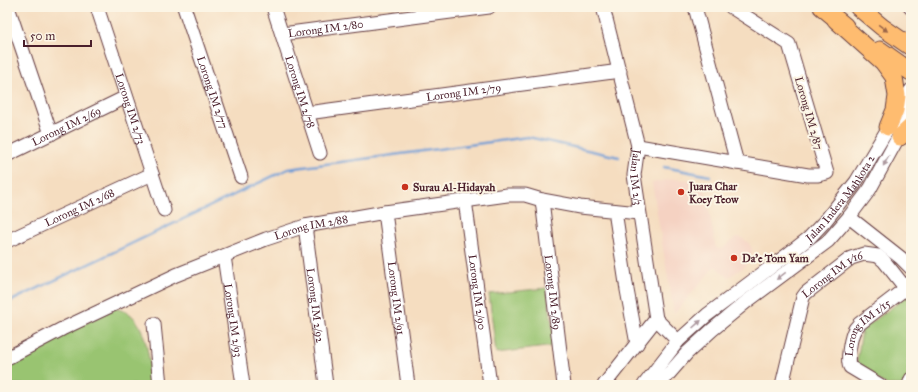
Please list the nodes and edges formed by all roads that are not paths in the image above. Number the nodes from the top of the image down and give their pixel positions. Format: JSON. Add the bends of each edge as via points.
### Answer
{"nodes":[{"id":1,"x":8,"y":7,"type":"edge"},
{"id":2,"x":97,"y":7,"type":"edge"},
{"id":3,"x":184,"y":7,"type":"edge"},
{"id":4,"x":274,"y":7,"type":"edge"},
{"id":5,"x":489,"y":7,"type":"edge"},
{"id":6,"x":603,"y":7,"type":"edge"},
{"id":7,"x":694,"y":7,"type":"edge"},
{"id":8,"x":732,"y":7,"type":"edge"},
{"id":9,"x":822,"y":7,"type":"edge"},
{"id":10,"x":858,"y":7,"type":"edge"},
{"id":11,"x":836,"y":20,"type":"junction"},
{"id":12,"x":282,"y":34,"type":"junction"},
{"id":13,"x":911,"y":47,"type":"edge"},
{"id":14,"x":620,"y":71,"type":"junction"},
{"id":15,"x":911,"y":72,"type":"edge"},
{"id":16,"x":910,"y":90,"type":"edge"},
{"id":17,"x":126,"y":97,"type":"junction"},
{"id":18,"x":307,"y":113,"type":"junction"},
{"id":19,"x":911,"y":114,"type":"edge"},
{"id":20,"x":900,"y":130,"type":"edge"},
{"id":21,"x":51,"y":134,"type":"junction"},
{"id":22,"x":638,"y":146,"type":"junction"},
{"id":23,"x":320,"y":153,"type":"dead end"},
{"id":24,"x":7,"y":155,"type":"edge"},
{"id":25,"x":737,"y":162,"type":"junction"},
{"id":26,"x":152,"y":174,"type":"junction"},
{"id":27,"x":241,"y":177,"type":"dead end"},
{"id":28,"x":465,"y":200,"type":"junction"},
{"id":29,"x":542,"y":200,"type":"junction"},
{"id":30,"x":164,"y":210,"type":"dead end"},
{"id":31,"x":615,"y":211,"type":"junction"},
{"id":32,"x":385,"y":212,"type":"junction"},
{"id":33,"x":639,"y":213,"type":"junction"},
{"id":34,"x":849,"y":218,"type":"junction"},
{"id":35,"x":305,"y":226,"type":"junction"},
{"id":36,"x":7,"y":242,"type":"edge"},
{"id":37,"x":224,"y":256,"type":"junction"},
{"id":38,"x":911,"y":268,"type":"edge"},
{"id":39,"x":909,"y":292,"type":"edge"},
{"id":40,"x":656,"y":319,"type":"junction"},
{"id":41,"x":154,"y":324,"type":"dead end"},
{"id":42,"x":678,"y":341,"type":"junction"},
{"id":43,"x":637,"y":344,"type":"junction"},
{"id":44,"x":7,"y":358,"type":"edge"},
{"id":45,"x":911,"y":379,"type":"edge"},
{"id":46,"x":160,"y":385,"type":"edge"},
{"id":47,"x":243,"y":385,"type":"edge"},
{"id":48,"x":326,"y":385,"type":"edge"},
{"id":49,"x":408,"y":385,"type":"edge"},
{"id":50,"x":490,"y":385,"type":"edge"},
{"id":51,"x":564,"y":385,"type":"edge"},
{"id":52,"x":604,"y":385,"type":"edge"},
{"id":53,"x":644,"y":385,"type":"edge"},
{"id":54,"x":659,"y":385,"type":"edge"},
{"id":55,"x":782,"y":385,"type":"edge"},
{"id":56,"x":880,"y":385,"type":"edge"},
{"id":57,"x":909,"y":385,"type":"edge"}],
"edges":[{"from":1,"to":21,"type":"street"},
{"from":2,"to":17,"type":"street","name":"Lorong IM 2/73"},
{"from":3,"to":27,"type":"street","name":"Lorong IM 2/77"},
{"from":4,"to":12,"type":"street","name":"Lorong IM 2/78"},
{"from":5,"to":12,"type":"street","name":"Lorong IM 2/80"},
{"from":6,"to":14,"type":"street","name":"Jalan IM 2/3"},
{"from":7,"to":25,"type":"street"},
{"from":8,"to":25,"type":"street","name":"Lorong IM 2/87","via":[[789,44],[827,173],[818,175],[782,171]]},
{"from":9,"to":11,"type":"main road"},
{"from":10,"to":13,"type":"main road","one_way":true},
{"from":11,"to":15,"type":"main road"},
{"from":11,"to":20,"type":"main road","via":[[883,62],[894,77],[897,96],[895,110]]},
{"from":12,"to":18,"type":"street","name":"Lorong IM 2/78"},
{"from":14,"to":18,"type":"street","name":"Lorong IM 2/79"},
{"from":14,"to":22,"type":"street","name":"Jalan IM 2/3"},
{"from":16,"to":20,"type":"street","name":"Jalan Indera Mahkota 2"},
{"from":17,"to":21,"type":"street","name":"Lorong IM 2/69"},
{"from":17,"to":26,"type":"street","name":"Lorong IM 2/73"},
{"from":18,"to":23,"type":"street","name":"Lorong IM 2/78"},
{"from":19,"to":20,"type":"street","name":"Jalan Indera Mahkota 2"},
{"from":20,"to":34,"type":"street","name":"Jalan Indera Mahkota 2","one_way":true,"via":[[870,189]]},
{"from":42,"to":20,"type":"street","name":"Jalan Indera Mahkota 2","one_way":true,"via":[[707,315],[809,238]]},
{"from":21,"to":24,"type":"street","name":"Lorong IM 2/69"},
{"from":22,"to":25,"type":"street"},
{"from":22,"to":33,"type":"street","name":"Jalan IM 2/3","via":[[634,175]]},
{"from":26,"to":30,"type":"street","name":"Lorong IM 2/73"},
{"from":26,"to":36,"type":"street","name":"Lorong IM 2/68"},
{"from":28,"to":29,"type":"street","name":"Lorong IM 2/88","via":[[507,195],[525,195]]},
{"from":28,"to":32,"type":"street","name":"Lorong IM 2/88"},
{"from":28,"to":50,"type":"street","name":"Lorong IM 2/90"},
{"from":29,"to":31,"type":"street","name":"Lorong IM 2/88"},
{"from":29,"to":51,"type":"street","name":"Lorong IM 2/89"},
{"from":31,"to":33,"type":"street","name":"Lorong IM 2/88"},
{"from":31,"to":43,"type":"street"},
{"from":32,"to":35,"type":"street","name":"Lorong IM 2/88"},
{"from":32,"to":49,"type":"street","name":"Lorong IM 2/91"},
{"from":33,"to":40,"type":"street","name":"Jalan IM 2/3"},
{"from":34,"to":38,"type":"street"},
{"from":34,"to":54,"type":"street","name":"Jalan Indera Mahkota 2","one_way":true,"via":[[828,241],[712,330],[687,353]]},
{"from":35,"to":37,"type":"street","name":"Lorong IM 2/88"},
{"from":35,"to":48,"type":"street","name":"Lorong IM 2/92"},
{"from":37,"to":44,"type":"street","name":"Lorong IM 2/88","via":[[62,329]]},
{"from":37,"to":47,"type":"street","name":"Lorong IM 2/93"},
{"from":39,"to":55,"type":"street","name":"Lorong IM 1/16","via":[[878,256],[864,254],[851,258],[803,297]]},
{"from":39,"to":56,"type":"street","name":"Lorong IM 1/15","via":[[859,324],[853,335],[848,364]]},
{"from":40,"to":42,"type":"street"},
{"from":40,"to":43,"type":"street"},
{"from":41,"to":46,"type":"street"},
{"from":42,"to":53,"type":"street","name":"Jalan Indera Mahkota 2"},
{"from":43,"to":52,"type":"street"},
{"from":45,"to":57,"type":"street"}]}
